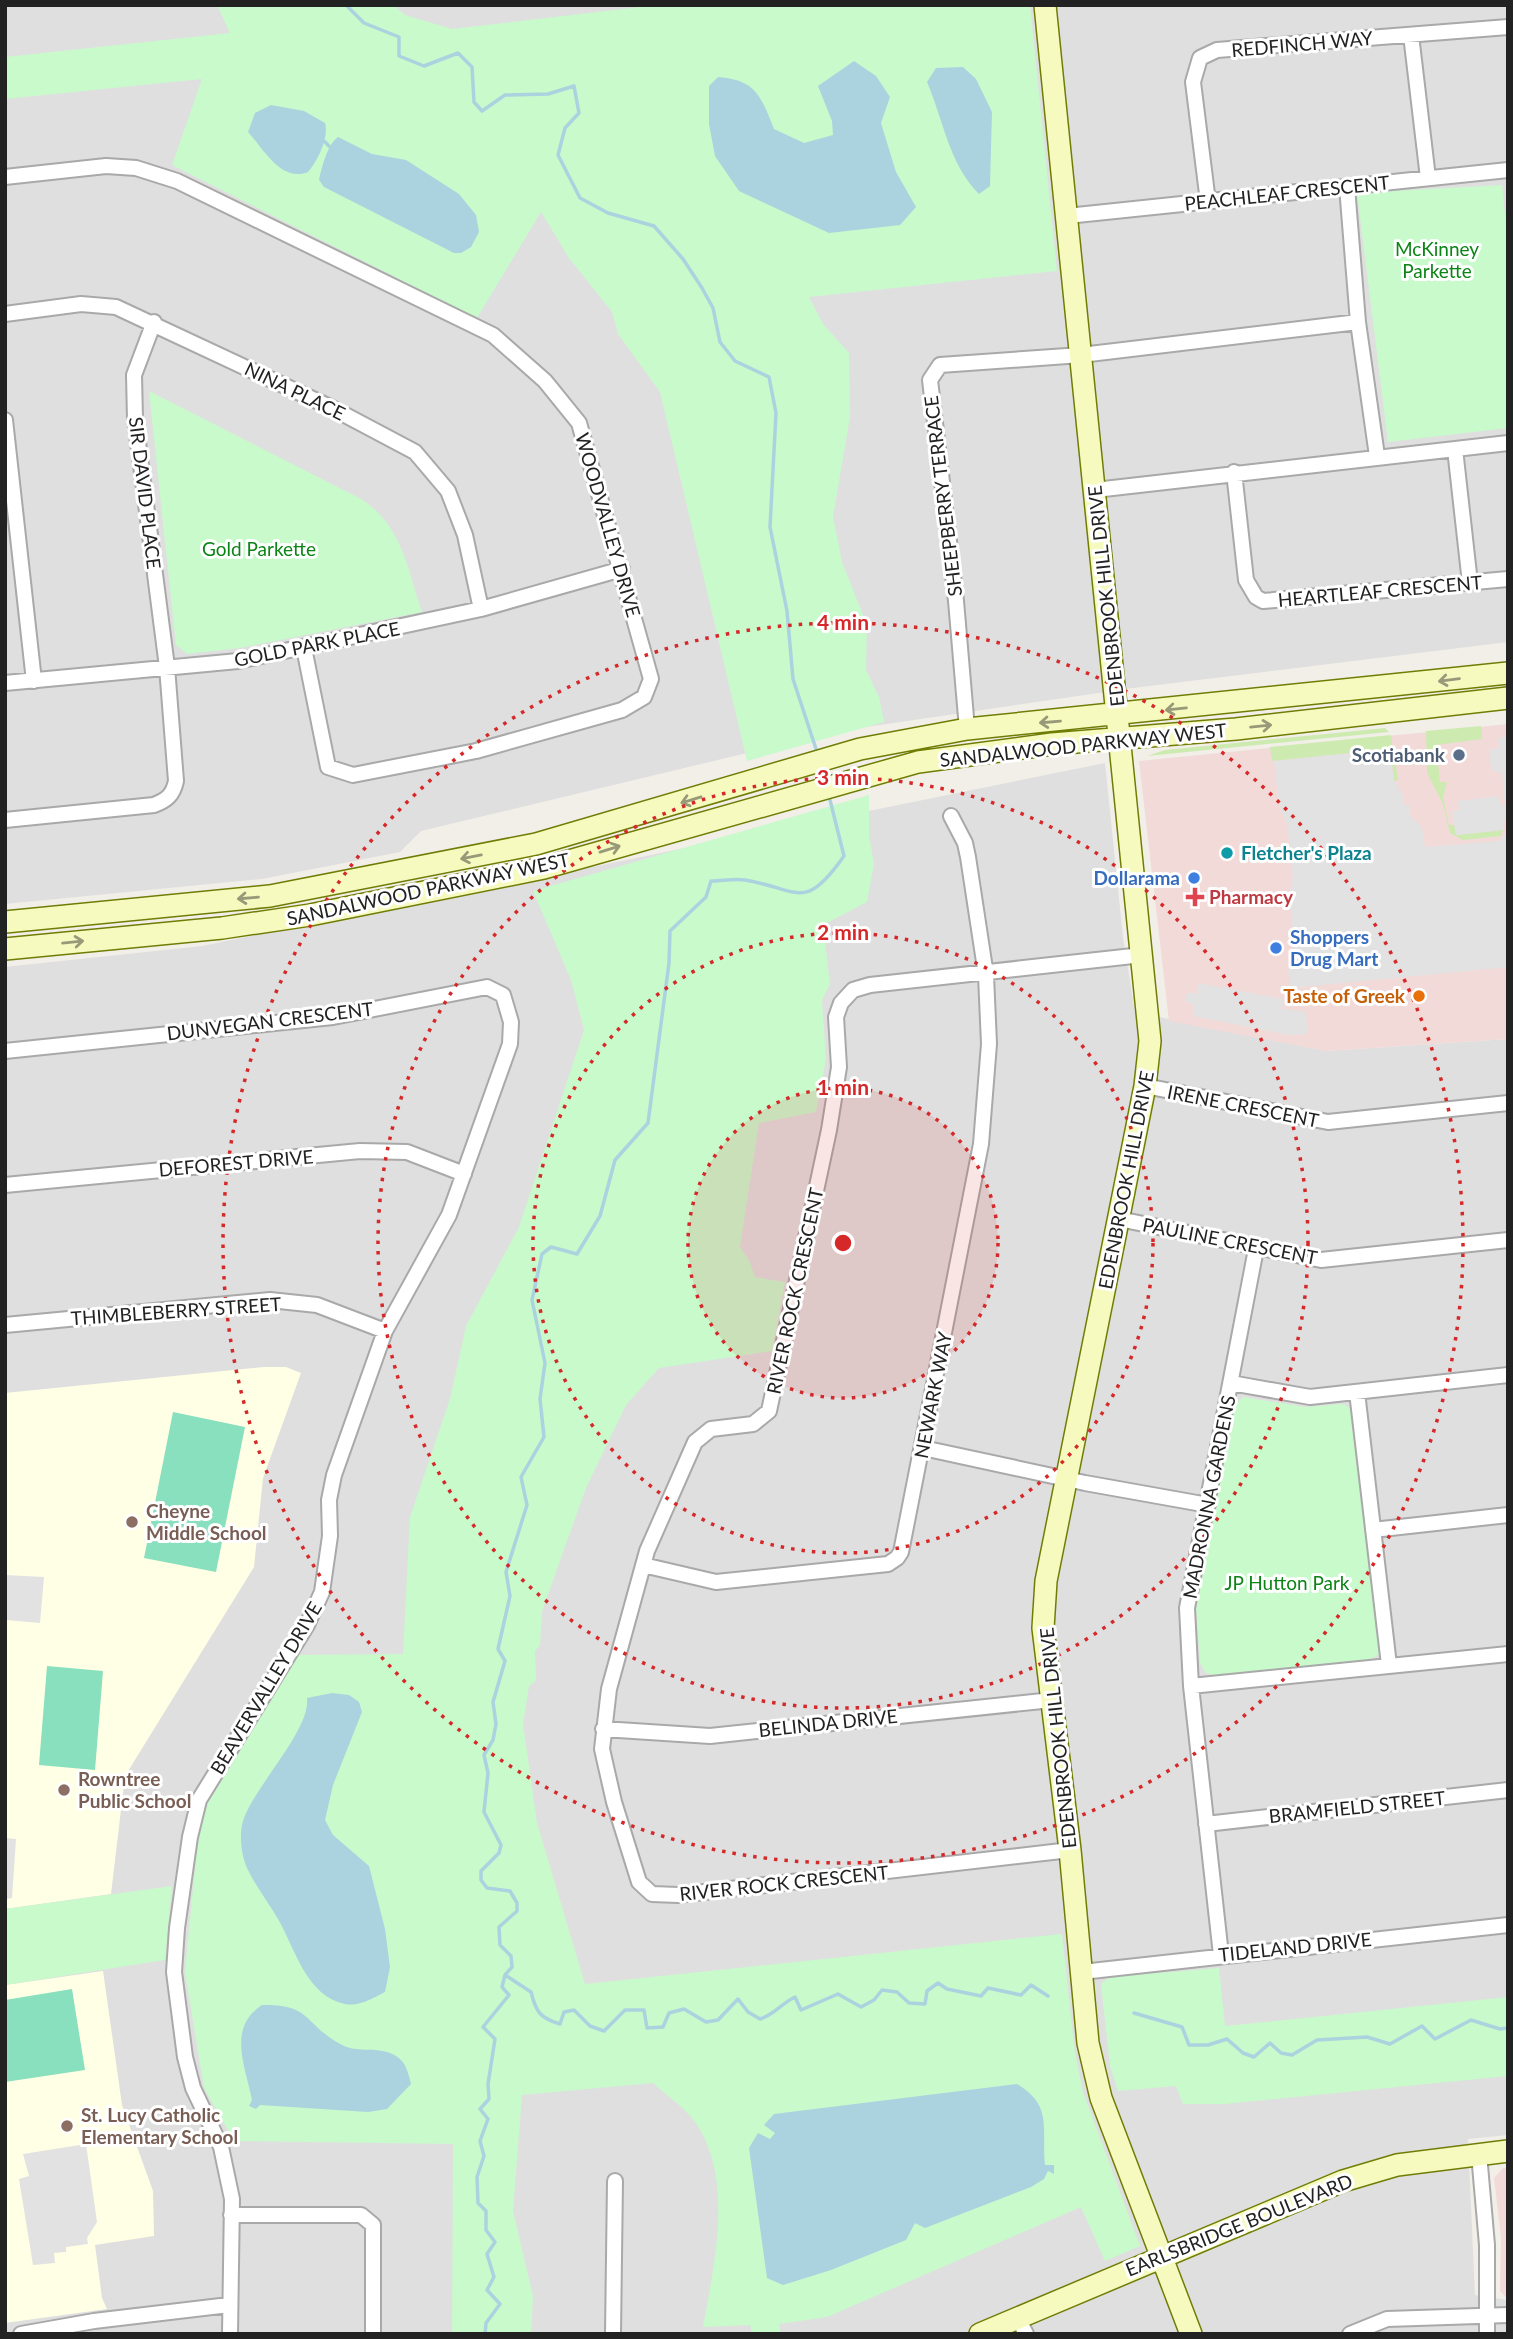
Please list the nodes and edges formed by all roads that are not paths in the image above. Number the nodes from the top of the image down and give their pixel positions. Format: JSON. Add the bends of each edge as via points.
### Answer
{"nodes":[{"id":1,"x":1045,"y":5,"type":"edge"},
{"id":2,"x":1508,"y":27,"type":"edge"},
{"id":3,"x":1411,"y":35,"type":"junction"},
{"id":4,"x":1508,"y":170,"type":"edge"},
{"id":5,"x":5,"y":177,"type":"edge"},
{"id":6,"x":1428,"y":178,"type":"junction"},
{"id":7,"x":1347,"y":187,"type":"junction"},
{"id":8,"x":1208,"y":201,"type":"junction"},
{"id":9,"x":1067,"y":216,"type":"junction"},
{"id":10,"x":5,"y":314,"type":"edge"},
{"id":11,"x":154,"y":322,"type":"junction"},
{"id":12,"x":1358,"y":322,"type":"junction"},
{"id":13,"x":1081,"y":355,"type":"junction"},
{"id":14,"x":5,"y":420,"type":"edge"},
{"id":15,"x":1508,"y":443,"type":"edge"},
{"id":16,"x":1455,"y":449,"type":"junction"},
{"id":17,"x":1377,"y":456,"type":"junction"},
{"id":18,"x":1234,"y":472,"type":"junction"},
{"id":19,"x":1095,"y":490,"type":"junction"},
{"id":20,"x":622,"y":569,"type":"junction"},
{"id":21,"x":1508,"y":579,"type":"edge"},
{"id":22,"x":1470,"y":583,"type":"junction"},
{"id":23,"x":481,"y":609,"type":"junction"},
{"id":24,"x":304,"y":648,"type":"junction"},
{"id":25,"x":167,"y":667,"type":"junction"},
{"id":26,"x":1508,"y":673,"type":"edge"},
{"id":27,"x":34,"y":681,"type":"junction"},
{"id":28,"x":5,"y":683,"type":"edge"},
{"id":29,"x":1508,"y":698,"type":"edge"},
{"id":30,"x":1118,"y":716,"type":"junction"},
{"id":31,"x":967,"y":729,"type":"junction"},
{"id":32,"x":1120,"y":738,"type":"junction"},
{"id":33,"x":951,"y":816,"type":"dead end"},
{"id":34,"x":5,"y":820,"type":"edge"},
{"id":35,"x":5,"y":922,"type":"edge"},
{"id":36,"x":5,"y":949,"type":"edge"},
{"id":37,"x":1142,"y":955,"type":"junction"},
{"id":38,"x":986,"y":975,"type":"junction"},
{"id":39,"x":5,"y":1051,"type":"edge"},
{"id":40,"x":1145,"y":1086,"type":"junction"},
{"id":41,"x":1508,"y":1103,"type":"edge"},
{"id":42,"x":464,"y":1174,"type":"junction"},
{"id":43,"x":5,"y":1185,"type":"edge"},
{"id":44,"x":1119,"y":1219,"type":"junction"},
{"id":45,"x":1508,"y":1240,"type":"edge"},
{"id":46,"x":1256,"y":1249,"type":"junction"},
{"id":47,"x":5,"y":1325,"type":"edge"},
{"id":48,"x":385,"y":1331,"type":"junction"},
{"id":49,"x":1508,"y":1375,"type":"edge"},
{"id":50,"x":1231,"y":1383,"type":"junction"},
{"id":51,"x":1357,"y":1392,"type":"junction"},
{"id":52,"x":923,"y":1448,"type":"junction"},
{"id":53,"x":1066,"y":1479,"type":"junction"},
{"id":54,"x":1208,"y":1506,"type":"junction"},
{"id":55,"x":1508,"y":1516,"type":"edge"},
{"id":56,"x":1373,"y":1530,"type":"junction"},
{"id":57,"x":643,"y":1565,"type":"junction"},
{"id":58,"x":1508,"y":1654,"type":"edge"},
{"id":59,"x":1389,"y":1665,"type":"junction"},
{"id":60,"x":1191,"y":1686,"type":"junction"},
{"id":61,"x":1052,"y":1700,"type":"junction"},
{"id":62,"x":603,"y":1729,"type":"junction"},
{"id":63,"x":1508,"y":1790,"type":"edge"},
{"id":64,"x":1206,"y":1824,"type":"junction"},
{"id":65,"x":1070,"y":1850,"type":"junction"},
{"id":66,"x":1508,"y":1925,"type":"edge"},
{"id":67,"x":1221,"y":1955,"type":"junction"},
{"id":68,"x":1082,"y":1972,"type":"junction"},
{"id":69,"x":1508,"y":2151,"type":"edge"},
{"id":70,"x":1479,"y":2154,"type":"junction"},
{"id":71,"x":615,"y":2182,"type":"dead end"},
{"id":72,"x":231,"y":2215,"type":"junction"},
{"id":73,"x":1161,"y":2255,"type":"junction"},
{"id":74,"x":229,"y":2305,"type":"junction"},
{"id":75,"x":1488,"y":2315,"type":"junction"},
{"id":76,"x":1508,"y":2315,"type":"edge"},
{"id":77,"x":1022,"y":2326,"type":"edge"},
{"id":78,"x":21,"y":2334,"type":"edge"},
{"id":79,"x":230,"y":2334,"type":"edge"},
{"id":80,"x":373,"y":2334,"type":"edge"},
{"id":81,"x":613,"y":2334,"type":"edge"},
{"id":82,"x":979,"y":2334,"type":"edge"},
{"id":83,"x":1191,"y":2334,"type":"edge"},
{"id":84,"x":1350,"y":2334,"type":"edge"},
{"id":85,"x":1487,"y":2334,"type":"edge"}],
"edges":[{"from":1,"to":9,"type":"main road","name":"EDENBROOK HILL DRIVE"},
{"from":2,"to":3,"type":"street","name":"REDFINCH WAY"},
{"from":3,"to":6,"type":"street"},
{"from":3,"to":8,"type":"street","name":"REDFINCH WAY","via":[[1217,50],[1200,58],[1193,82]]},
{"from":4,"to":6,"type":"street","name":"PEACHLEAF CRESCENT"},
{"from":5,"to":20,"type":"street","name":"WOODVALLEY DRIVE","via":[[106,166],[136,168],[177,181],[493,335],[545,381],[579,423]]},
{"from":6,"to":7,"type":"street","name":"PEACHLEAF CRESCENT"},
{"from":7,"to":8,"type":"street","name":"PEACHLEAF CRESCENT"},
{"from":7,"to":12,"type":"street"},
{"from":8,"to":9,"type":"street","name":"PEACHLEAF CRESCENT"},
{"from":9,"to":13,"type":"main road","name":"EDENBROOK HILL DRIVE"},
{"from":10,"to":11,"type":"street","name":"NINA PLACE","via":[[81,304],[116,307]]},
{"from":11,"to":23,"type":"street","name":"NINA PLACE","via":[[415,452],[448,491],[465,535]]},
{"from":11,"to":25,"type":"street","name":"SIR DAVID PLACE","via":[[134,375],[135,419]]},
{"from":12,"to":13,"type":"street"},
{"from":12,"to":17,"type":"street"},
{"from":13,"to":19,"type":"main road","name":"EDENBROOK HILL DRIVE"},
{"from":13,"to":31,"type":"street","name":"SHEEPBERRY TERRACE","via":[[940,365],[930,380]]},
{"from":14,"to":27,"type":"street"},
{"from":15,"to":16,"type":"street"},
{"from":16,"to":17,"type":"street"},
{"from":16,"to":22,"type":"street"},
{"from":17,"to":18,"type":"street"},
{"from":18,"to":19,"type":"street"},
{"from":18,"to":22,"type":"street","name":"HEARTLEAF CRESCENT","via":[[1246,580],[1263,601]]},
{"from":19,"to":30,"type":"main road","name":"EDENBROOK HILL DRIVE"},
{"from":20,"to":23,"type":"street","name":"GOLD PARK PLACE"},
{"from":20,"to":24,"type":"street","name":"WOODVALLEY DRIVE","via":[[651,679],[644,697],[622,710],[476,751],[353,775],[328,767]]},
{"from":21,"to":22,"type":"street","name":"HEARTLEAF CRESCENT"},
{"from":23,"to":24,"type":"street","name":"GOLD PARK PLACE"},
{"from":24,"to":25,"type":"street","name":"GOLD PARK PLACE"},
{"from":25,"to":27,"type":"street","name":"GOLD PARK PLACE"},
{"from":25,"to":34,"type":"street","name":"SIR DAVID PLACE","via":[[176,781],[174,792],[165,801]]},
{"from":26,"to":30,"type":"main road","name":"SANDALWOOD PARKWAY WEST","one_way":true},
{"from":27,"to":28,"type":"street","name":"GOLD PARK PLACE"},
{"from":32,"to":29,"type":"main road","name":"SANDALWOOD PARKWAY WEST","one_way":true},
{"from":30,"to":31,"type":"main road","name":"SANDALWOOD PARKWAY WEST","one_way":true},
{"from":30,"to":32,"type":"main road","name":"EDENBROOK HILL DRIVE"},
{"from":31,"to":35,"type":"main road","name":"SANDALWOOD PARKWAY WEST","one_way":true,"via":[[860,749],[536,844],[282,894]]},
{"from":36,"to":32,"type":"main road","name":"SANDALWOOD PARKWAY WEST","one_way":true,"via":[[310,915],[544,869],[918,762]]},
{"from":32,"to":37,"type":"main road","name":"EDENBROOK HILL DRIVE"},
{"from":33,"to":38,"type":"street","name":"NEWARK WAY","via":[[965,843]]},
{"from":37,"to":38,"type":"street","name":"RIVER ROCK CRESCENT"},
{"from":37,"to":40,"type":"main road","name":"EDENBROOK HILL DRIVE","via":[[1150,1027]]},
{"from":38,"to":52,"type":"street","name":"NEWARK WAY","via":[[989,1044],[981,1144]]},
{"from":38,"to":57,"type":"street","name":"RIVER ROCK CRESCENT","via":[[870,985],[853,990],[841,1003],[836,1017],[839,1067],[829,1130],[769,1411],[753,1424],[711,1429],[695,1442],[660,1514]]},
{"from":39,"to":42,"type":"street","name":"DUNVEGAN CRESCENT","via":[[333,1017],[496,988],[503,995],[511,1022],[510,1044]]},
{"from":40,"to":41,"type":"street","name":"IRENE CRESCENT","via":[[1328,1122]]},
{"from":40,"to":44,"type":"main road","name":"EDENBROOK HILL DRIVE"},
{"from":42,"to":43,"type":"street","name":"DEFOREST DRIVE","via":[[407,1152],[360,1152]]},
{"from":42,"to":48,"type":"street","name":"DUNVEGAN CRESCENT","via":[[449,1215]]},
{"from":44,"to":46,"type":"street","name":"PAULINE CRESCENT"},
{"from":44,"to":53,"type":"main road","name":"EDENBROOK HILL DRIVE"},
{"from":45,"to":46,"type":"street","name":"PAULINE CRESCENT","via":[[1321,1260]]},
{"from":46,"to":50,"type":"street","name":"MADRONNA GARDENS"},
{"from":47,"to":48,"type":"street","name":"THIMBLEBERRY STREET","via":[[270,1300],[317,1305]]},
{"from":48,"to":72,"type":"street","name":"BEAVERVALLEY DRIVE","via":[[334,1475],[322,1592],[307,1625],[199,1800],[190,1837],[174,1972],[188,2068],[221,2147]]},
{"from":49,"to":51,"type":"street"},
{"from":50,"to":51,"type":"street","via":[[1310,1397]]},
{"from":50,"to":54,"type":"street","name":"MADRONNA GARDENS"},
{"from":51,"to":56,"type":"street"},
{"from":52,"to":53,"type":"street"},
{"from":52,"to":57,"type":"street","name":"NEWARK WAY","via":[[901,1552],[888,1564],[716,1582]]},
{"from":53,"to":54,"type":"street"},
{"from":53,"to":61,"type":"main road","name":"EDENBROOK HILL DRIVE","via":[[1046,1581],[1043,1628]]},
{"from":54,"to":60,"type":"street","name":"MADRONNA GARDENS","via":[[1187,1608]]},
{"from":55,"to":56,"type":"street"},
{"from":56,"to":59,"type":"street"},
{"from":57,"to":62,"type":"street","name":"RIVER ROCK CRESCENT","via":[[609,1689]]},
{"from":58,"to":59,"type":"street"},
{"from":59,"to":60,"type":"street"},
{"from":60,"to":64,"type":"street","name":"MADRONNA GARDENS"},
{"from":61,"to":62,"type":"street","name":"BELINDA DRIVE","via":[[710,1736]]},
{"from":61,"to":65,"type":"main road","name":"EDENBROOK HILL DRIVE"},
{"from":62,"to":65,"type":"street","name":"RIVER ROCK CRESCENT","via":[[602,1749],[614,1802],[639,1882],[652,1894],[678,1895]]},
{"from":63,"to":64,"type":"street","name":"BRAMFIELD STREET"},
{"from":64,"to":67,"type":"street","name":"MADRONNA GARDENS"},
{"from":65,"to":68,"type":"main road","name":"EDENBROOK HILL DRIVE"},
{"from":66,"to":67,"type":"street","name":"TIDELAND DRIVE"},
{"from":67,"to":68,"type":"street","name":"TIDELAND DRIVE"},
{"from":68,"to":73,"type":"main road","name":"EDENBROOK HILL DRIVE","via":[[1088,2043],[1101,2098]]},
{"from":69,"to":70,"type":"main road","name":"EARLSBRIDGE BOULEVARD"},
{"from":70,"to":73,"type":"main road","name":"EARLSBRIDGE BOULEVARD","via":[[1397,2165],[1343,2181]]},
{"from":70,"to":75,"type":"street"},
{"from":71,"to":81,"type":"street"},
{"from":72,"to":74,"type":"street","name":"BEAVERVALLEY DRIVE"},
{"from":72,"to":80,"type":"street","via":[[360,2215],[373,2225]]},
{"from":73,"to":77,"type":"main road","name":"EARLSBRIDGE BOULEVARD"},
{"from":73,"to":83,"type":"main road","name":"EDENBROOK HILL DRIVE"},
{"from":74,"to":78,"type":"street"},
{"from":74,"to":79,"type":"street","name":"BEAVERVALLEY DRIVE"},
{"from":75,"to":76,"type":"street"},
{"from":75,"to":84,"type":"street","via":[[1387,2319]]},
{"from":75,"to":85,"type":"street"},
{"from":77,"to":82,"type":"main road","name":"EARLSBRIDGE BOULEVARD"}]}
